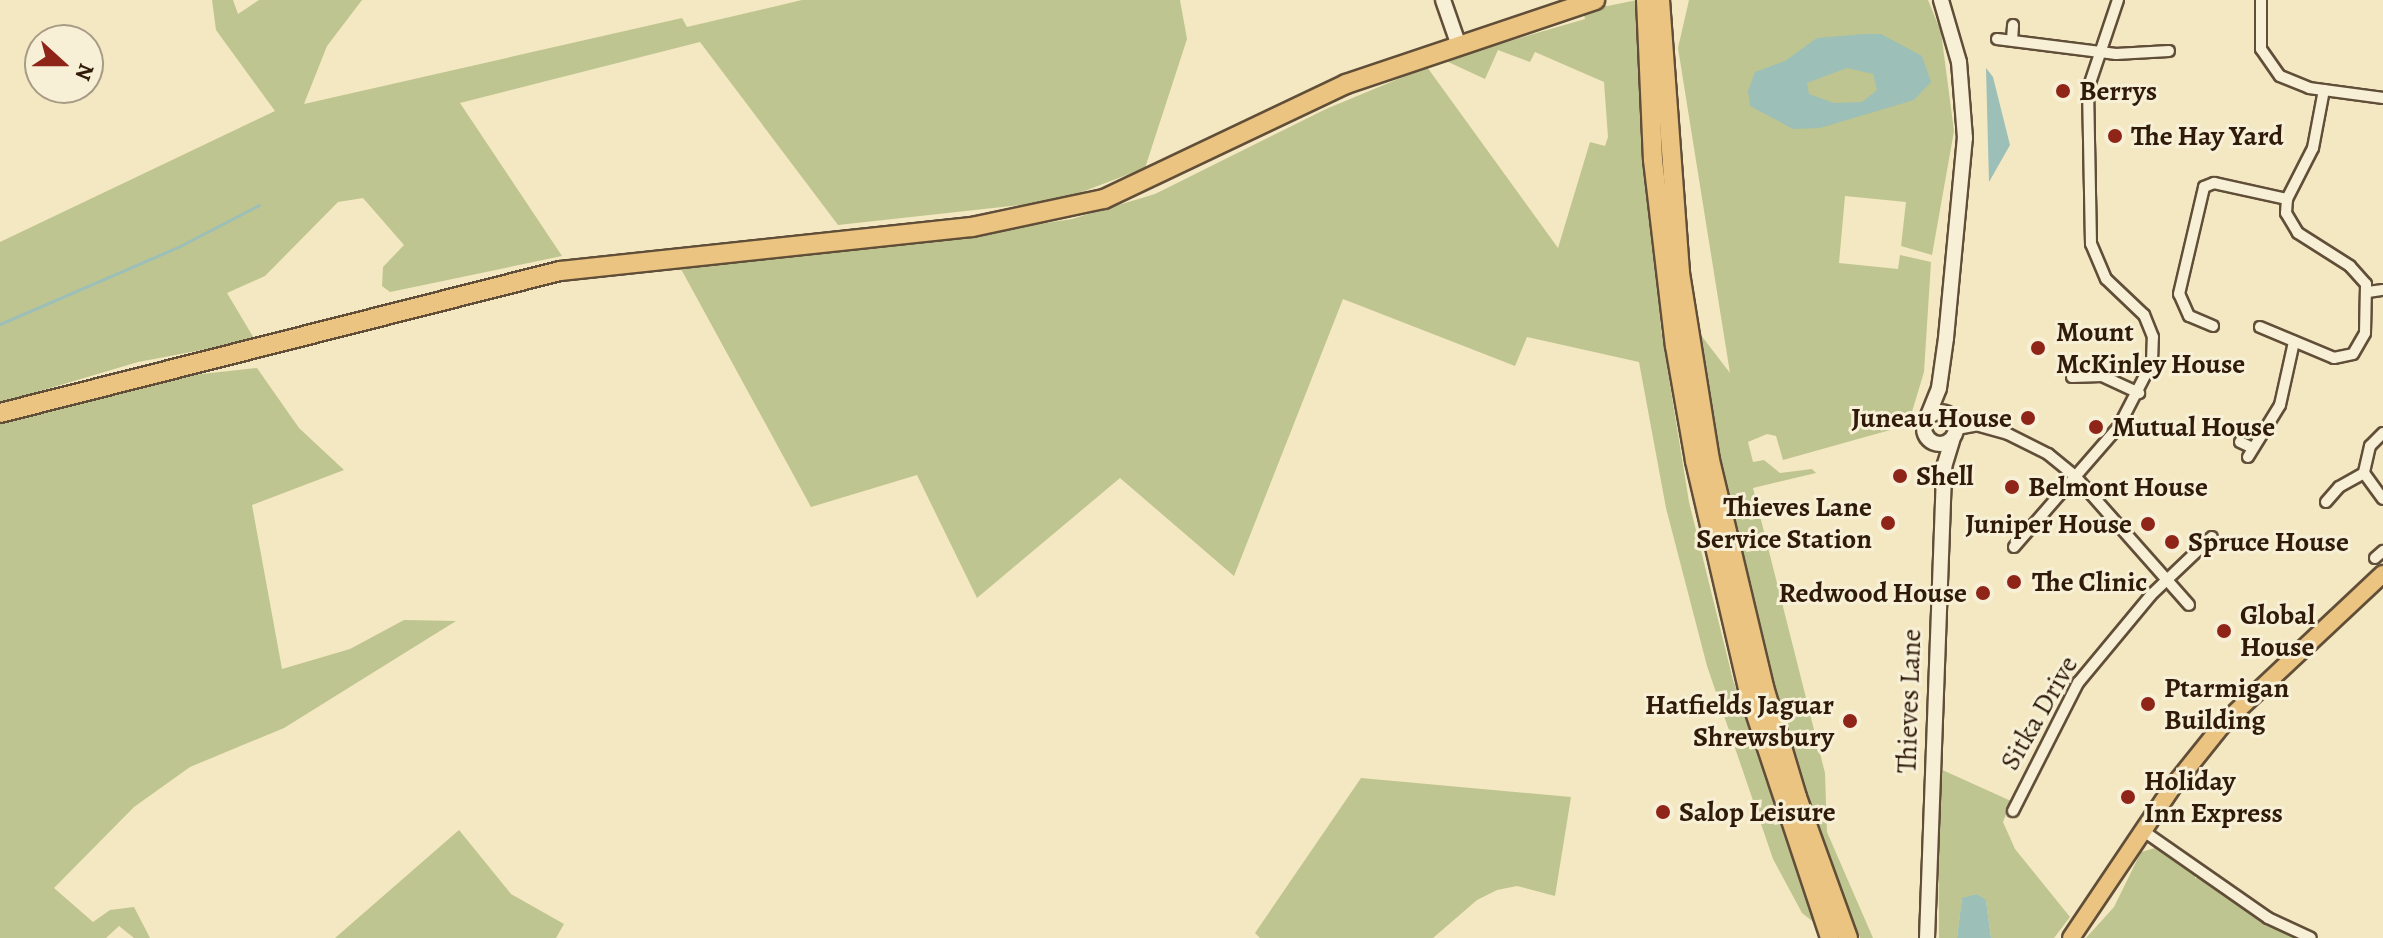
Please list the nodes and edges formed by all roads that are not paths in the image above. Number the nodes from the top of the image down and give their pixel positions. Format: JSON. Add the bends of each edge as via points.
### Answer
{"nodes":[{"id":1,"x":1443,"y":0,"type":"edge"},
{"id":2,"x":1595,"y":0,"type":"edge"},
{"id":3,"x":1646,"y":0,"type":"edge"},
{"id":4,"x":1660,"y":0,"type":"edge"},
{"id":5,"x":1941,"y":0,"type":"edge"},
{"id":6,"x":2118,"y":0,"type":"edge"},
{"id":7,"x":2261,"y":0,"type":"edge"},
{"id":8,"x":2013,"y":25,"type":"dead end"},
{"id":9,"x":1997,"y":39,"type":"dead end"},
{"id":10,"x":2012,"y":40,"type":"junction"},
{"id":11,"x":1458,"y":43,"type":"junction"},
{"id":12,"x":2169,"y":51,"type":"dead end"},
{"id":13,"x":2097,"y":52,"type":"junction"},
{"id":14,"x":2324,"y":90,"type":"junction"},
{"id":15,"x":2383,"y":98,"type":"edge"},
{"id":16,"x":2287,"y":199,"type":"junction"},
{"id":17,"x":2383,"y":290,"type":"edge"},
{"id":18,"x":2368,"y":292,"type":"junction"},
{"id":19,"x":2207,"y":321,"type":"dead end"},
{"id":20,"x":2260,"y":327,"type":"dead end"},
{"id":21,"x":2294,"y":342,"type":"junction"},
{"id":22,"x":2072,"y":377,"type":"dead end"},
{"id":23,"x":1939,"y":388,"type":"junction"},
{"id":24,"x":2139,"y":393,"type":"junction"},
{"id":25,"x":0,"y":413,"type":"edge"},
{"id":26,"x":1927,"y":418,"type":"junction"},
{"id":27,"x":1952,"y":425,"type":"junction"},
{"id":28,"x":2383,"y":433,"type":"edge"},
{"id":29,"x":2240,"y":442,"type":"dead end"},
{"id":30,"x":1933,"y":443,"type":"junction"},
{"id":31,"x":1944,"y":467,"type":"junction"},
{"id":32,"x":2364,"y":473,"type":"junction"},
{"id":33,"x":2075,"y":476,"type":"junction"},
{"id":34,"x":2383,"y":499,"type":"edge"},
{"id":35,"x":2326,"y":502,"type":"dead end"},
{"id":36,"x":2212,"y":537,"type":"dead end"},
{"id":37,"x":2014,"y":547,"type":"dead end"},
{"id":38,"x":2383,"y":574,"type":"edge"},
{"id":39,"x":2170,"y":578,"type":"junction"},
{"id":40,"x":2189,"y":605,"type":"dead end"},
{"id":41,"x":2013,"y":811,"type":"dead end"},
{"id":42,"x":2142,"y":830,"type":"junction"},
{"id":43,"x":1830,"y":938,"type":"edge"},
{"id":44,"x":1848,"y":938,"type":"edge"},
{"id":45,"x":1927,"y":938,"type":"edge"},
{"id":46,"x":2071,"y":938,"type":"edge"},
{"id":47,"x":2311,"y":938,"type":"edge"}],
"edges":[{"from":1,"to":11,"type":"main road"},
{"from":2,"to":11,"type":"highway"},
{"from":3,"to":43,"type":"highway","via":[[1653,160],[1695,461],[1750,697]]},
{"from":4,"to":44,"type":"highway","via":[[1680,273],[1710,460],[1764,687]]},
{"from":5,"to":23,"type":"main road","via":[[1959,62],[1965,138]]},
{"from":6,"to":13,"type":"street"},
{"from":7,"to":14,"type":"street","via":[[2260,42],[2269,65],[2288,81]]},
{"from":8,"to":10,"type":"street"},
{"from":9,"to":10,"type":"street"},
{"from":10,"to":13,"type":"street"},
{"from":11,"to":25,"type":"highway","via":[[1346,84],[1104,199],[972,227],[560,271]]},
{"from":12,"to":13,"type":"street"},
{"from":13,"to":24,"type":"street","via":[[2086,109],[2091,244],[2099,270],[2150,327],[2152,362]]},
{"from":14,"to":15,"type":"street"},
{"from":14,"to":16,"type":"street","via":[[2313,148]]},
{"from":16,"to":18,"type":"street","via":[[2289,221],[2298,233],[2350,266]]},
{"from":16,"to":19,"type":"street","via":[[2214,183],[2204,187],[2179,294],[2184,310]]},
{"from":17,"to":18,"type":"street"},
{"from":18,"to":21,"type":"street","via":[[2365,333],[2353,354],[2334,358]]},
{"from":20,"to":21,"type":"street"},
{"from":21,"to":29,"type":"street","via":[[2280,405],[2250,452]]},
{"from":22,"to":24,"type":"street","via":[[2102,376]]},
{"from":23,"to":26,"type":"main road"},
{"from":23,"to":27,"type":"main road"},
{"from":24,"to":33,"type":"street","via":[[2119,426]]},
{"from":26,"to":27,"type":"main road"},
{"from":26,"to":30,"type":"main road","via":[[1924,432]]},
{"from":27,"to":30,"type":"main road"},
{"from":27,"to":31,"type":"main road"},
{"from":27,"to":33,"type":"street","via":[[1979,425],[2034,445]]},
{"from":28,"to":32,"type":"street","via":[[2370,446]]},
{"from":30,"to":31,"type":"main road"},
{"from":31,"to":45,"type":"main road","name":"Thieves Lane"},
{"from":32,"to":34,"type":"street"},
{"from":32,"to":35,"type":"street","via":[[2339,487]]},
{"from":33,"to":37,"type":"street"},
{"from":33,"to":39,"type":"street"},
{"from":36,"to":39,"type":"street","name":"Sitka Drive"},
{"from":38,"to":42,"type":"main road","via":[[2223,724]]},
{"from":39,"to":40,"type":"street"},
{"from":39,"to":41,"type":"street","name":"Sitka Drive","via":[[2078,683]]},
{"from":42,"to":46,"type":"main road"},
{"from":42,"to":47,"type":"street","via":[[2268,918]]}]}
